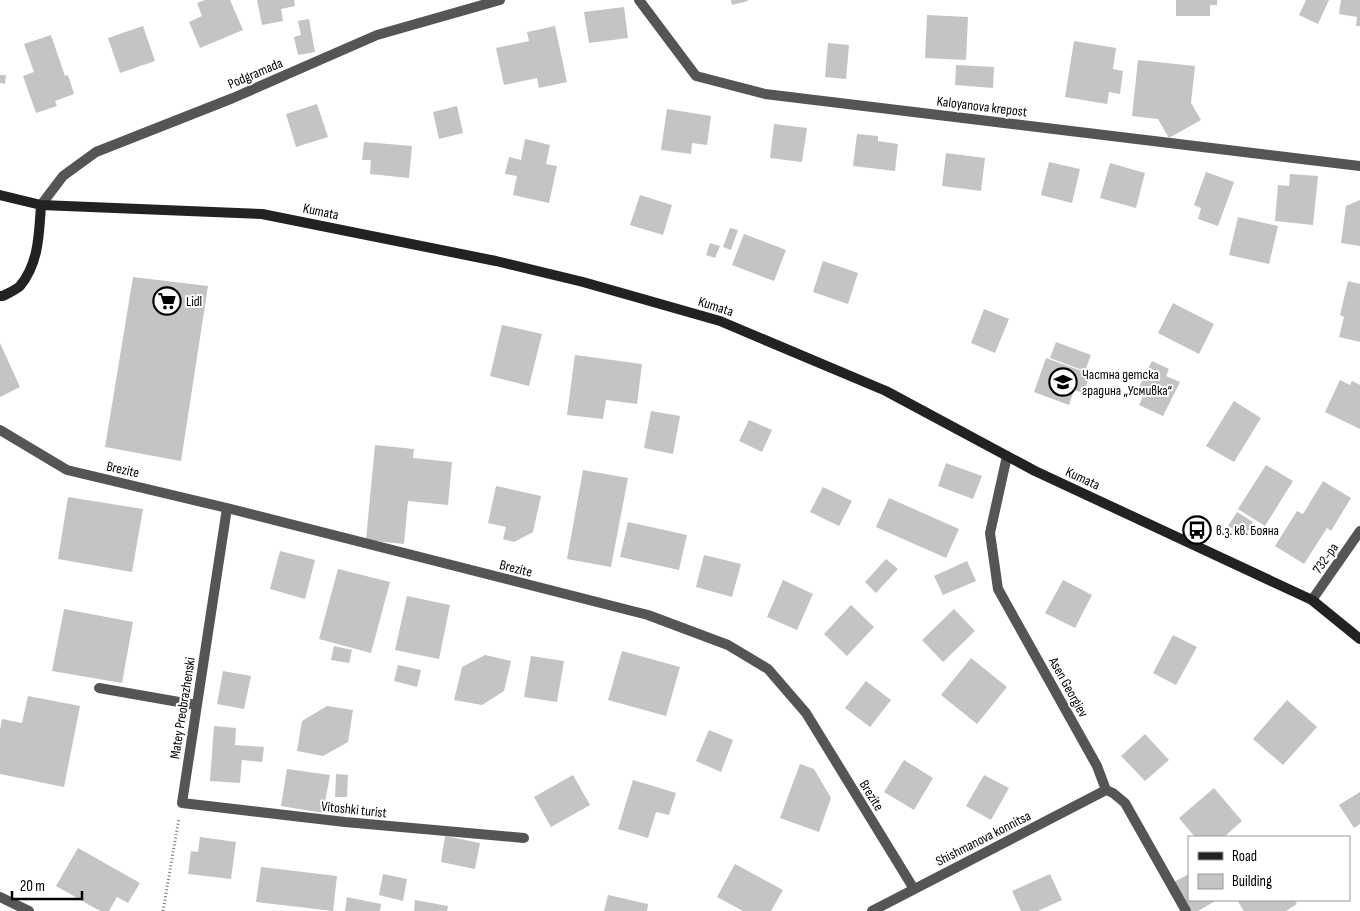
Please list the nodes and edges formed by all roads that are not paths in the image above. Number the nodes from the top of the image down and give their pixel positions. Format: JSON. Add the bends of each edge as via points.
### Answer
{"nodes":[{"id":1,"x":500,"y":0,"type":"edge"},
{"id":2,"x":639,"y":0,"type":"edge"},
{"id":3,"x":1360,"y":166,"type":"edge"},
{"id":4,"x":0,"y":195,"type":"edge"},
{"id":5,"x":41,"y":205,"type":"junction"},
{"id":6,"x":0,"y":296,"type":"edge"},
{"id":7,"x":0,"y":430,"type":"edge"},
{"id":8,"x":1007,"y":456,"type":"junction"},
{"id":9,"x":228,"y":508,"type":"junction"},
{"id":10,"x":1360,"y":532,"type":"edge"},
{"id":11,"x":1312,"y":600,"type":"junction"},
{"id":12,"x":1360,"y":639,"type":"edge"},
{"id":13,"x":99,"y":688,"type":"dead end"},
{"id":14,"x":196,"y":705,"type":"junction"},
{"id":15,"x":1106,"y":790,"type":"junction"},
{"id":16,"x":182,"y":803,"type":"joint"},
{"id":17,"x":524,"y":838,"type":"dead end"},
{"id":18,"x":914,"y":889,"type":"junction"},
{"id":19,"x":0,"y":897,"type":"edge"},
{"id":20,"x":29,"y":911,"type":"edge"},
{"id":21,"x":872,"y":911,"type":"edge"},
{"id":22,"x":1186,"y":911,"type":"edge"}],
"edges":[{"from":1,"to":5,"type":"street","name":"Podgramada","via":[[377,35],[233,98],[96,152],[63,176]]},
{"from":2,"to":3,"type":"street","name":"Kaloyanova krepost","via":[[696,76],[765,94]]},
{"from":4,"to":5,"type":"main road","name":"Kumata"},
{"from":5,"to":6,"type":"main road","via":[[38,251],[30,270],[19,287]]},
{"from":5,"to":8,"type":"main road","name":"Kumata","via":[[262,214],[496,261],[583,282],[720,321],[886,391]]},
{"from":7,"to":9,"type":"street","name":"Brezite","via":[[67,470]]},
{"from":8,"to":11,"type":"main road","name":"Kumata"},
{"from":8,"to":15,"type":"street","name":"Asen Georgiev","via":[[990,533],[998,589],[1097,766]]},
{"from":9,"to":14,"type":"street","name":"Matey Preobrazhenski"},
{"from":9,"to":18,"type":"street","name":"Brezite","via":[[648,615],[728,645],[768,669],[806,714]]},
{"from":10,"to":11,"type":"street","name":"732-ра"},
{"from":11,"to":12,"type":"main road","name":"Kumata"},
{"from":13,"to":14,"type":"street"},
{"from":14,"to":16,"type":"street","name":"Matey Preobrazhenski"},
{"from":15,"to":18,"type":"street","name":"Shishmanova konnitsa"},
{"from":15,"to":22,"type":"street","via":[[1125,803]]},
{"from":16,"to":17,"type":"street","name":"Vitoshki turist"},
{"from":18,"to":21,"type":"street","name":"Shishmanova konnitsa"},
{"from":19,"to":20,"type":"street"}]}
